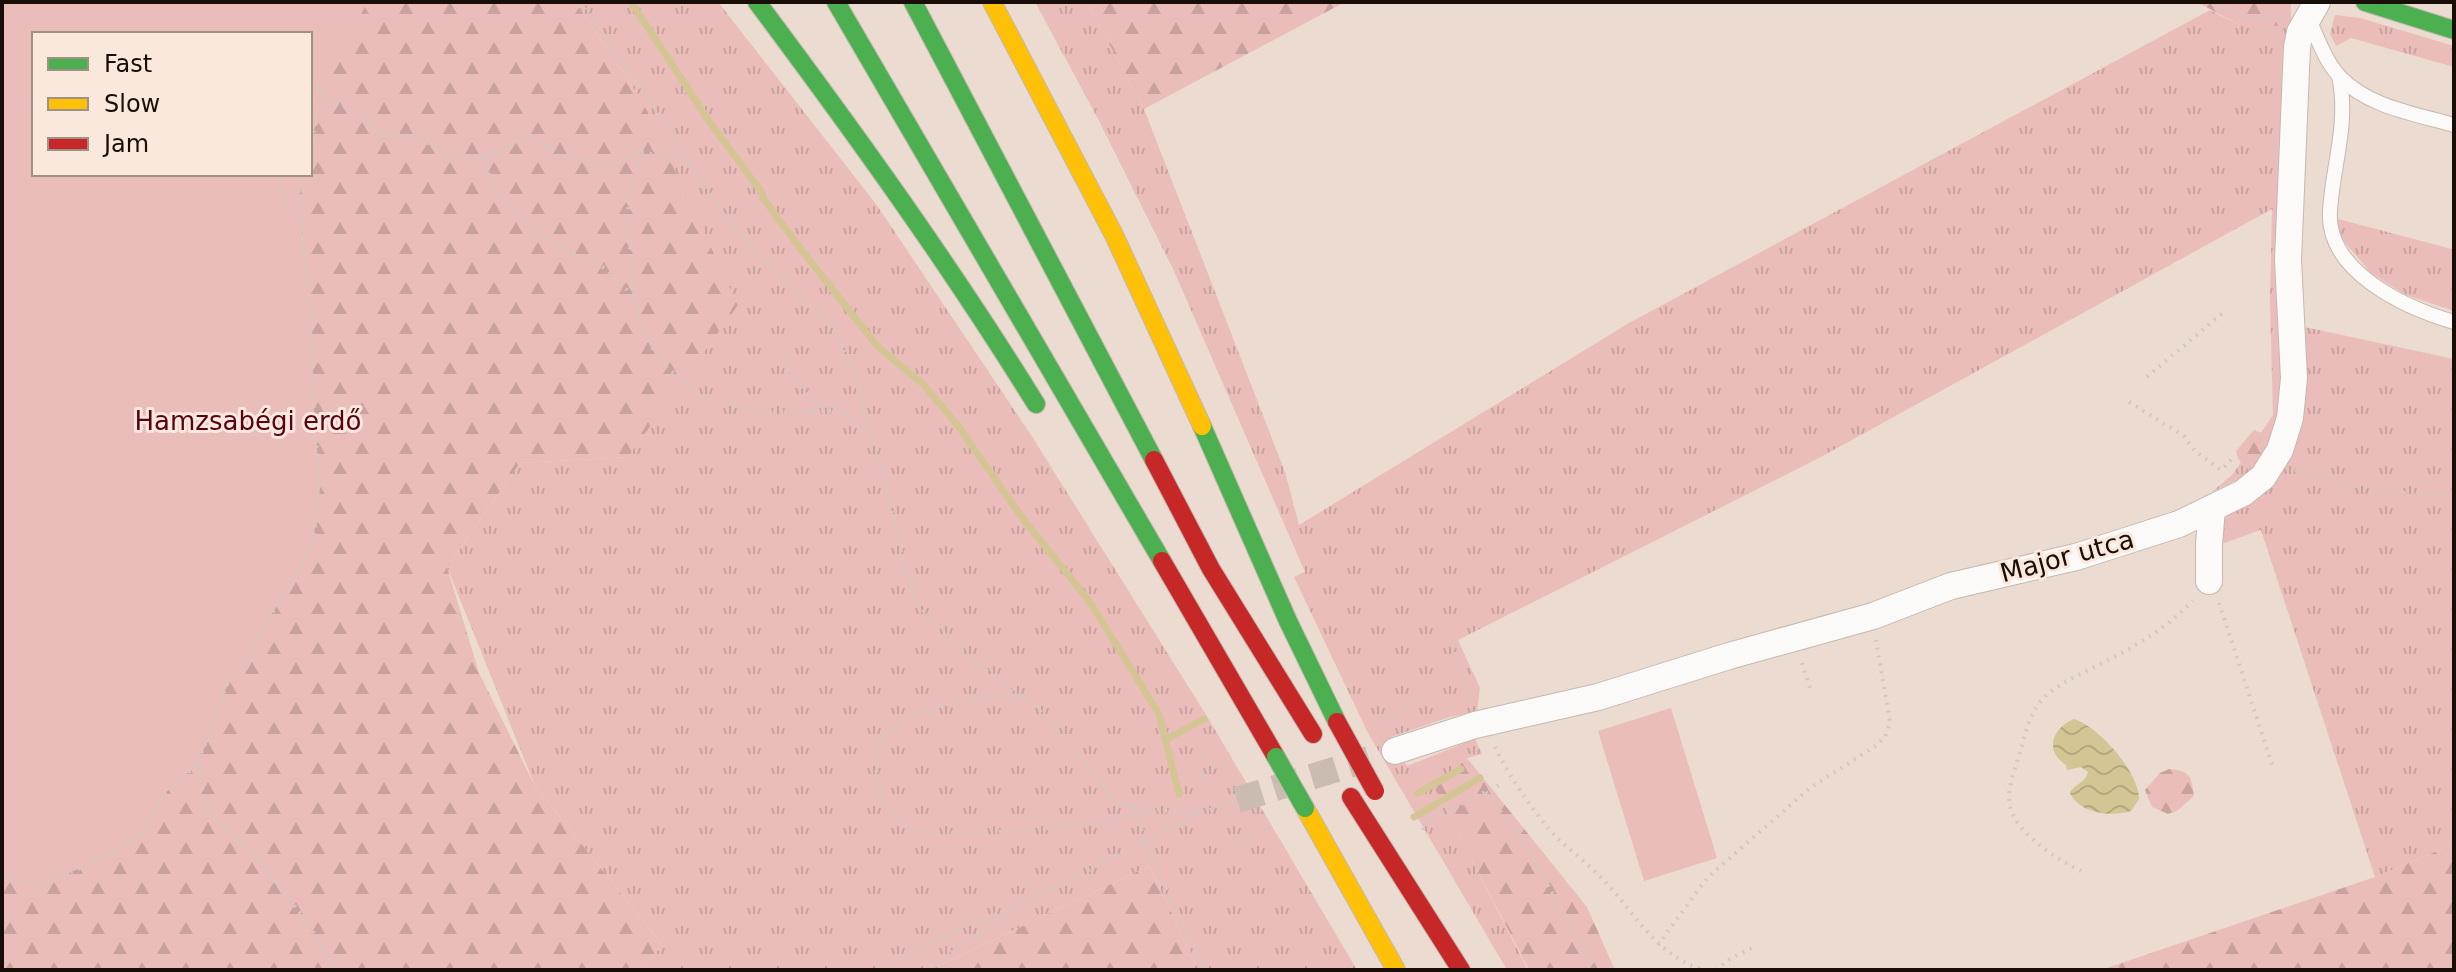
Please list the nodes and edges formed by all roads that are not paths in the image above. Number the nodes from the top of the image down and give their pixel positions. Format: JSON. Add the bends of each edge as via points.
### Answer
{"nodes":[{"id":1,"x":757,"y":2,"type":"edge"},
{"id":2,"x":836,"y":2,"type":"edge"},
{"id":3,"x":913,"y":2,"type":"edge"},
{"id":4,"x":992,"y":2,"type":"edge"},
{"id":5,"x":2365,"y":2,"type":"edge"},
{"id":6,"x":2312,"y":9,"type":"edge"},
{"id":7,"x":2454,"y":30,"type":"edge"},
{"id":8,"x":2339,"y":76,"type":"junction"},
{"id":9,"x":2454,"y":125,"type":"edge"},
{"id":10,"x":2454,"y":322,"type":"edge"},
{"id":11,"x":1048,"y":424,"type":"dead end"},
{"id":12,"x":2212,"y":508,"type":"junction"},
{"id":13,"x":2209,"y":581,"type":"road end"},
{"id":14,"x":1191,"y":649,"type":"dead end"},
{"id":15,"x":1251,"y":716,"type":"junction"},
{"id":16,"x":1317,"y":741,"type":"dead end"},
{"id":17,"x":1395,"y":751,"type":"tunnel mouth"},
{"id":18,"x":1347,"y":791,"type":"dead end"},
{"id":19,"x":1378,"y":798,"type":"dead end"},
{"id":20,"x":1426,"y":881,"type":"dead end"},
{"id":21,"x":1396,"y":970,"type":"edge"},
{"id":22,"x":1464,"y":970,"type":"edge"}],
"edges":[{"from":1,"to":11,"type":"main road","via":[[949,267]]},
{"from":2,"to":15,"type":"main road"},
{"from":3,"to":16,"type":"main road","via":[[1211,569]]},
{"from":4,"to":19,"type":"main road","bridge":true,"via":[[1106,219],[1304,657]]},
{"from":5,"to":7,"type":"main road"},
{"from":6,"to":8,"type":"lane","via":[[2324,53]]},
{"from":6,"to":12,"type":"street","name":"Major utca","via":[[2297,47],[2288,260],[2290,418],[2280,450],[2263,477]]},
{"from":8,"to":9,"type":"lane","via":[[2389,106]]},
{"from":8,"to":10,"type":"lane","via":[[2344,120],[2329,214],[2335,241],[2372,285]]},
{"from":12,"to":13,"type":"street"},
{"from":12,"to":17,"type":"street","name":"Major utca","via":[[2076,557],[1951,586],[1873,616]]},
{"from":14,"to":15,"type":"main road"},
{"from":15,"to":21,"type":"main road","bridge":true},
{"from":18,"to":22,"type":"main road"},
{"from":20,"to":22,"type":"main road","via":[[1456,933]]}]}
